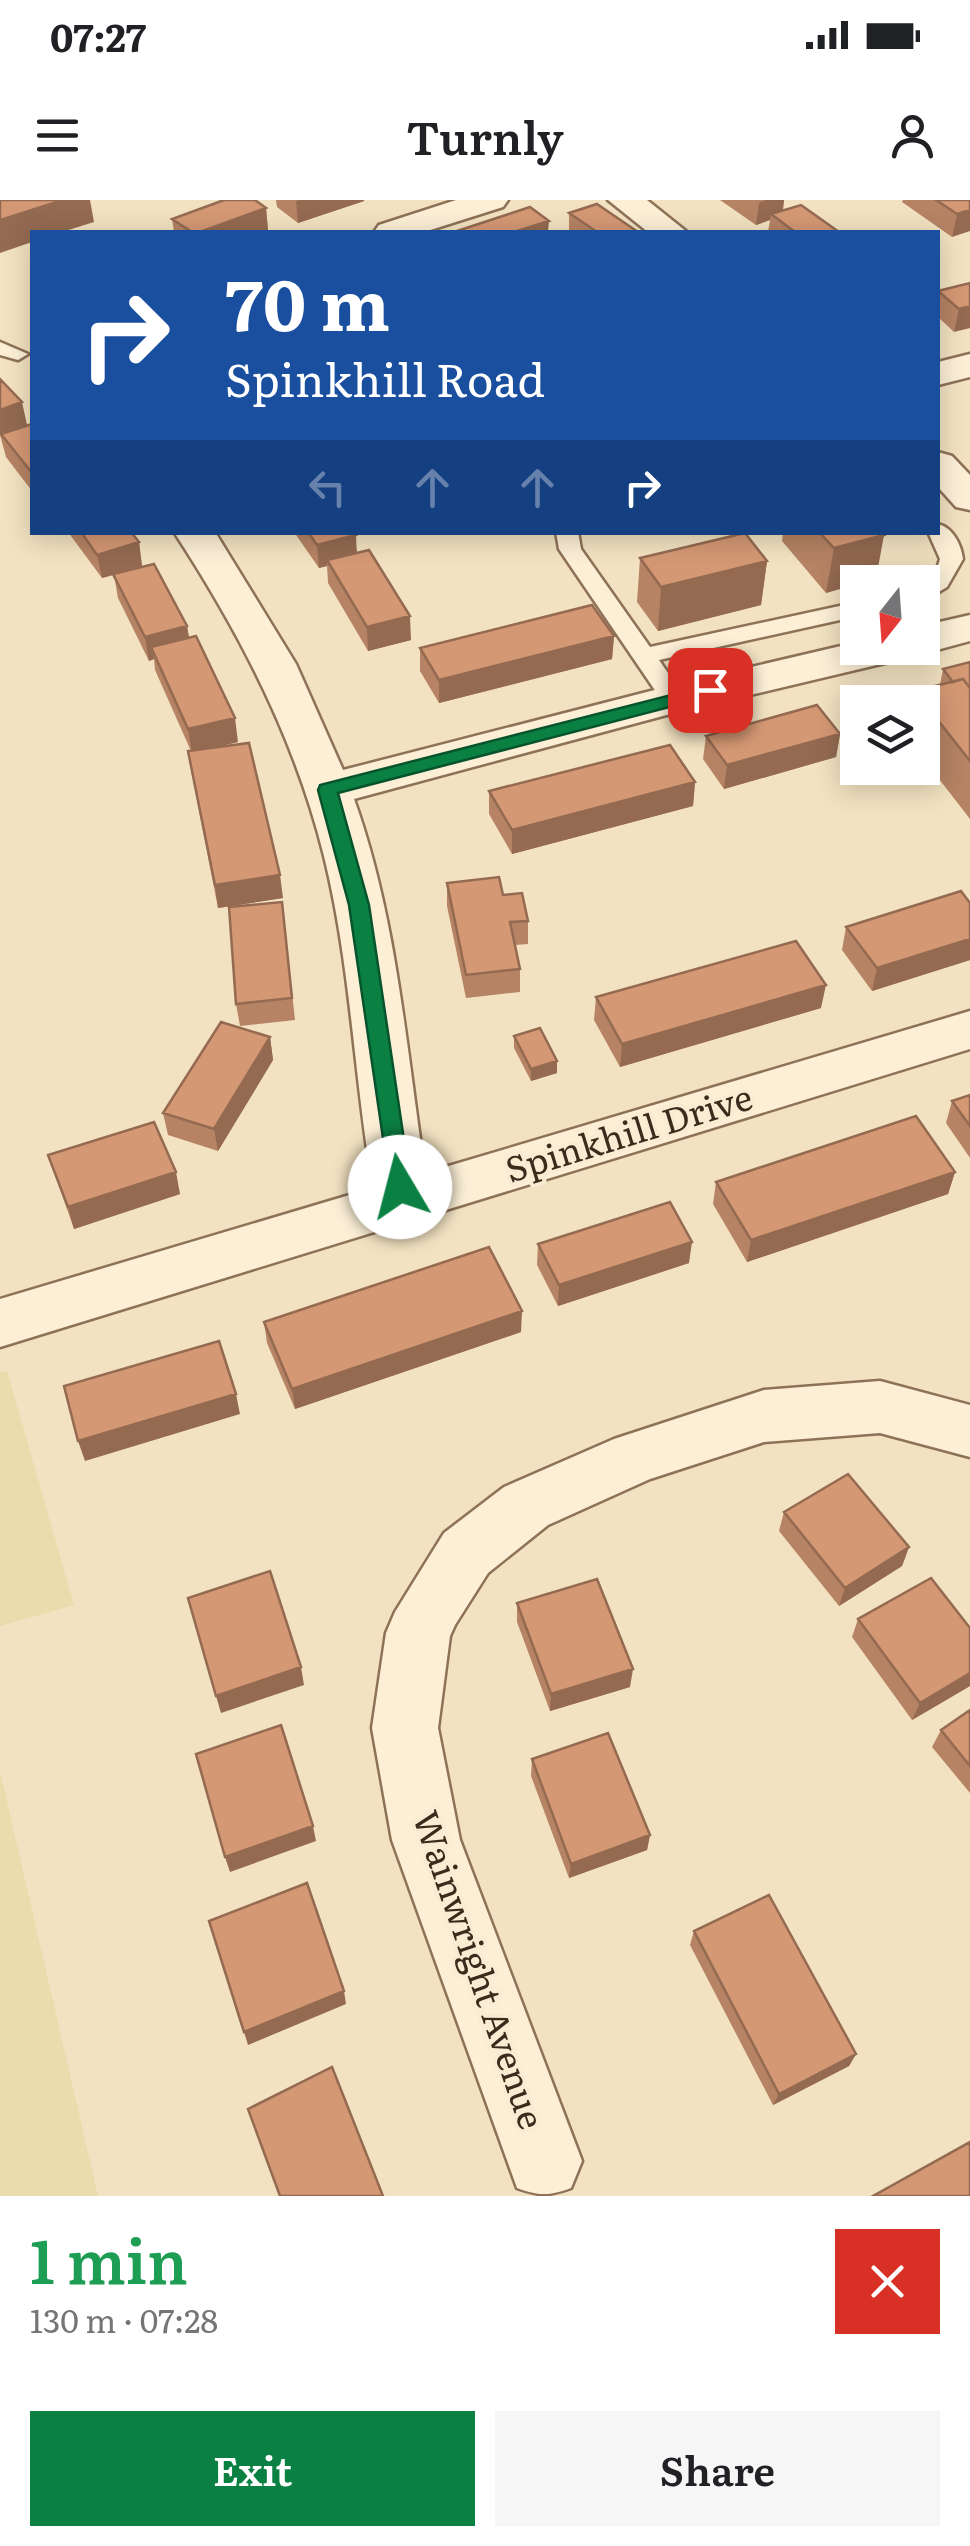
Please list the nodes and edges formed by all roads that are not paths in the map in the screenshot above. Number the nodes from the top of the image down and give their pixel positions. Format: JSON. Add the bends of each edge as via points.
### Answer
{"nodes":[{"id":1,"x":491,"y":200,"type":"edge"},
{"id":2,"x":625,"y":200,"type":"edge"},
{"id":3,"x":397,"y":230,"type":"edge"},
{"id":4,"x":667,"y":230,"type":"edge"},
{"id":5,"x":970,"y":366,"type":"edge"},
{"id":6,"x":940,"y":374,"type":"edge"},
{"id":7,"x":940,"y":466,"type":"edge"},
{"id":8,"x":970,"y":498,"type":"edge"},
{"id":9,"x":940,"y":533,"type":"edge"},
{"id":10,"x":196,"y":535,"type":"edge"},
{"id":11,"x":568,"y":535,"type":"edge"},
{"id":12,"x":940,"y":582,"type":"edge"},
{"id":13,"x":840,"y":613,"type":"edge"},
{"id":14,"x":970,"y":628,"type":"edge"},
{"id":15,"x":940,"y":636,"type":"edge"},
{"id":16,"x":643,"y":656,"type":"junction"},
{"id":17,"x":840,"y":660,"type":"edge"},
{"id":18,"x":674,"y":699,"type":"junction"},
{"id":19,"x":327,"y":790,"type":"junction"},
{"id":20,"x":970,"y":1030,"type":"edge"},
{"id":21,"x":406,"y":1202,"type":"junction"},
{"id":22,"x":0,"y":1323,"type":"edge"},
{"id":23,"x":970,"y":1431,"type":"edge"},
{"id":24,"x":544,"y":2162,"type":"dead end"}],
"edges":[{"from":1,"to":3,"type":"street"},
{"from":2,"to":4,"type":"street"},
{"from":5,"to":6,"type":"street"},
{"from":7,"to":8,"type":"street"},
{"from":9,"to":12,"type":"lane","via":[[951,562]]},
{"from":10,"to":19,"type":"street","via":[[238,594],[287,686]]},
{"from":11,"to":16,"type":"lane","via":[[570,550]]},
{"from":13,"to":16,"type":"lane"},
{"from":14,"to":15,"type":"street"},
{"from":16,"to":18,"type":"lane"},
{"from":17,"to":18,"type":"street"},
{"from":18,"to":19,"type":"street"},
{"from":19,"to":21,"type":"street","via":[[359,905]]},
{"from":20,"to":21,"type":"street","name":"Spinkhill Drive"},
{"from":21,"to":22,"type":"street","name":"Spinkhill Drive"},
{"from":23,"to":24,"type":"street","name":"Wainwright Avenue","via":[[880,1407],[764,1416],[635,1458],[526,1506],[466,1553],[434,1604],[418,1633],[405,1728],[423,1821]]}]}
